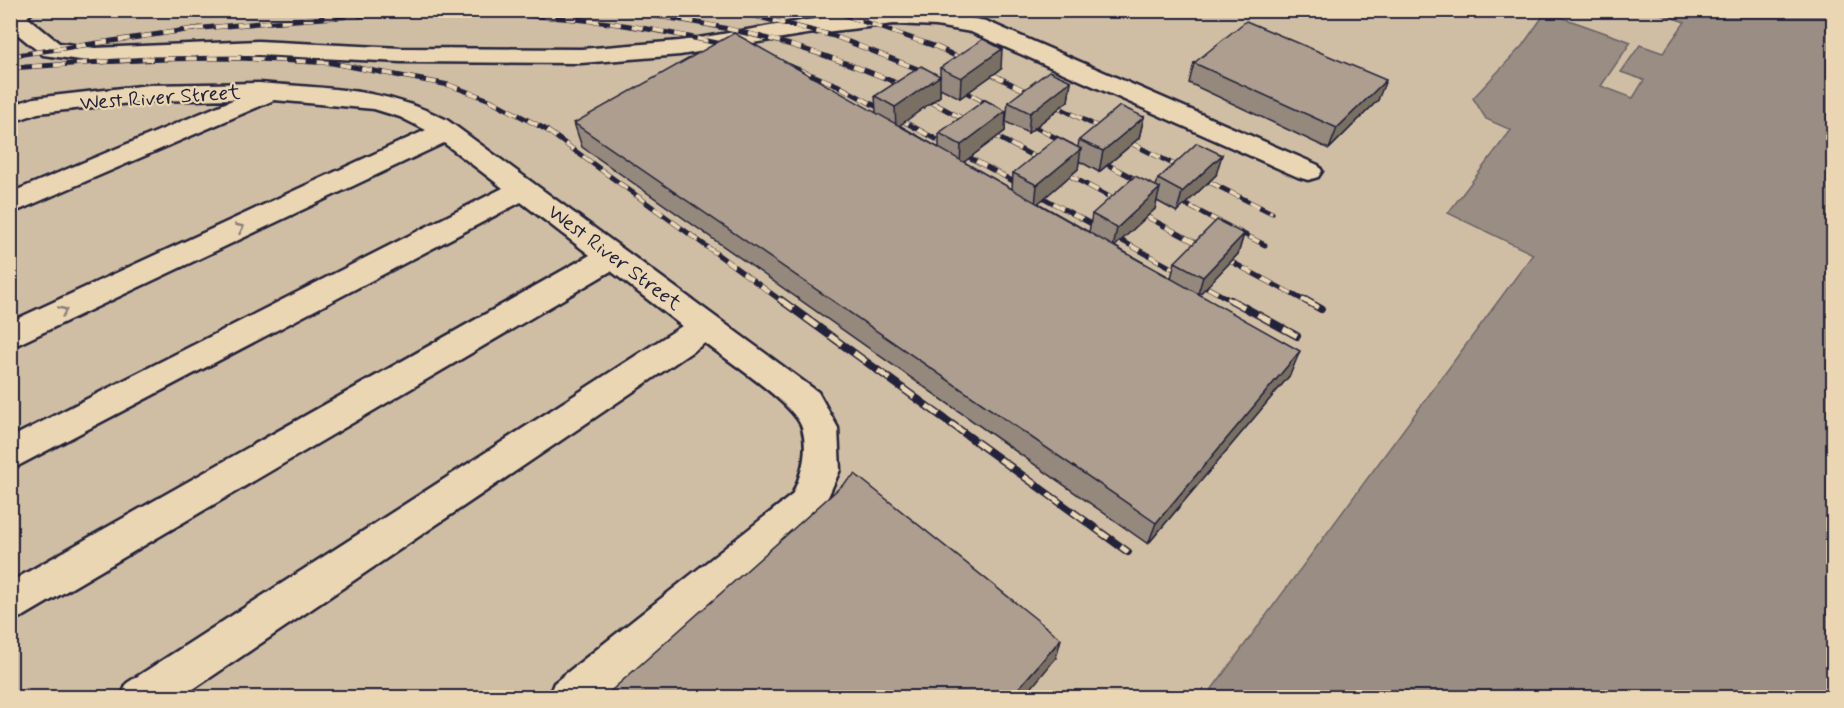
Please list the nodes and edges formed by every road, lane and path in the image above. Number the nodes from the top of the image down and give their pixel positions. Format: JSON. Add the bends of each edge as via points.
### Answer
{"nodes":[{"id":1,"x":24,"y":10,"type":"edge"},
{"id":2,"x":10,"y":16,"type":"edge"},
{"id":3,"x":274,"y":92,"type":"junction"},
{"id":4,"x":10,"y":115,"type":"edge"},
{"id":5,"x":445,"y":132,"type":"junction"},
{"id":6,"x":1308,"y":171,"type":"dead end"},
{"id":7,"x":523,"y":189,"type":"junction"},
{"id":8,"x":10,"y":204,"type":"edge"},
{"id":9,"x":613,"y":256,"type":"junction"},
{"id":10,"x":707,"y":326,"type":"junction"},
{"id":11,"x":10,"y":336,"type":"edge"},
{"id":12,"x":10,"y":455,"type":"edge"},
{"id":13,"x":10,"y":603,"type":"edge"},
{"id":14,"x":142,"y":698,"type":"edge"},
{"id":15,"x":569,"y":698,"type":"edge"}],
"edges":[{"from":1,"to":2,"type":"lane"},
{"from":2,"to":6,"type":"lane","via":[[52,50],[95,55],[258,48],[581,56],[669,49],[863,20],[936,19],[977,26]]},
{"from":3,"to":4,"type":"lane","name":"West River Street","via":[[148,93],[34,106]]},
{"from":3,"to":5,"type":"lane","name":"West River Street","via":[[376,101],[409,111]]},
{"from":3,"to":8,"type":"lane"},
{"from":5,"to":7,"type":"lane","name":"West River Street"},
{"from":11,"to":5,"type":"lane","one_way":true},
{"from":7,"to":9,"type":"lane","name":"West River Street"},
{"from":7,"to":12,"type":"lane"},
{"from":9,"to":10,"type":"lane","name":"West River Street"},
{"from":9,"to":13,"type":"lane"},
{"from":10,"to":14,"type":"lane"},
{"from":10,"to":15,"type":"lane","name":"West River Street","via":[[806,402],[820,428],[822,470],[806,506]]}]}
